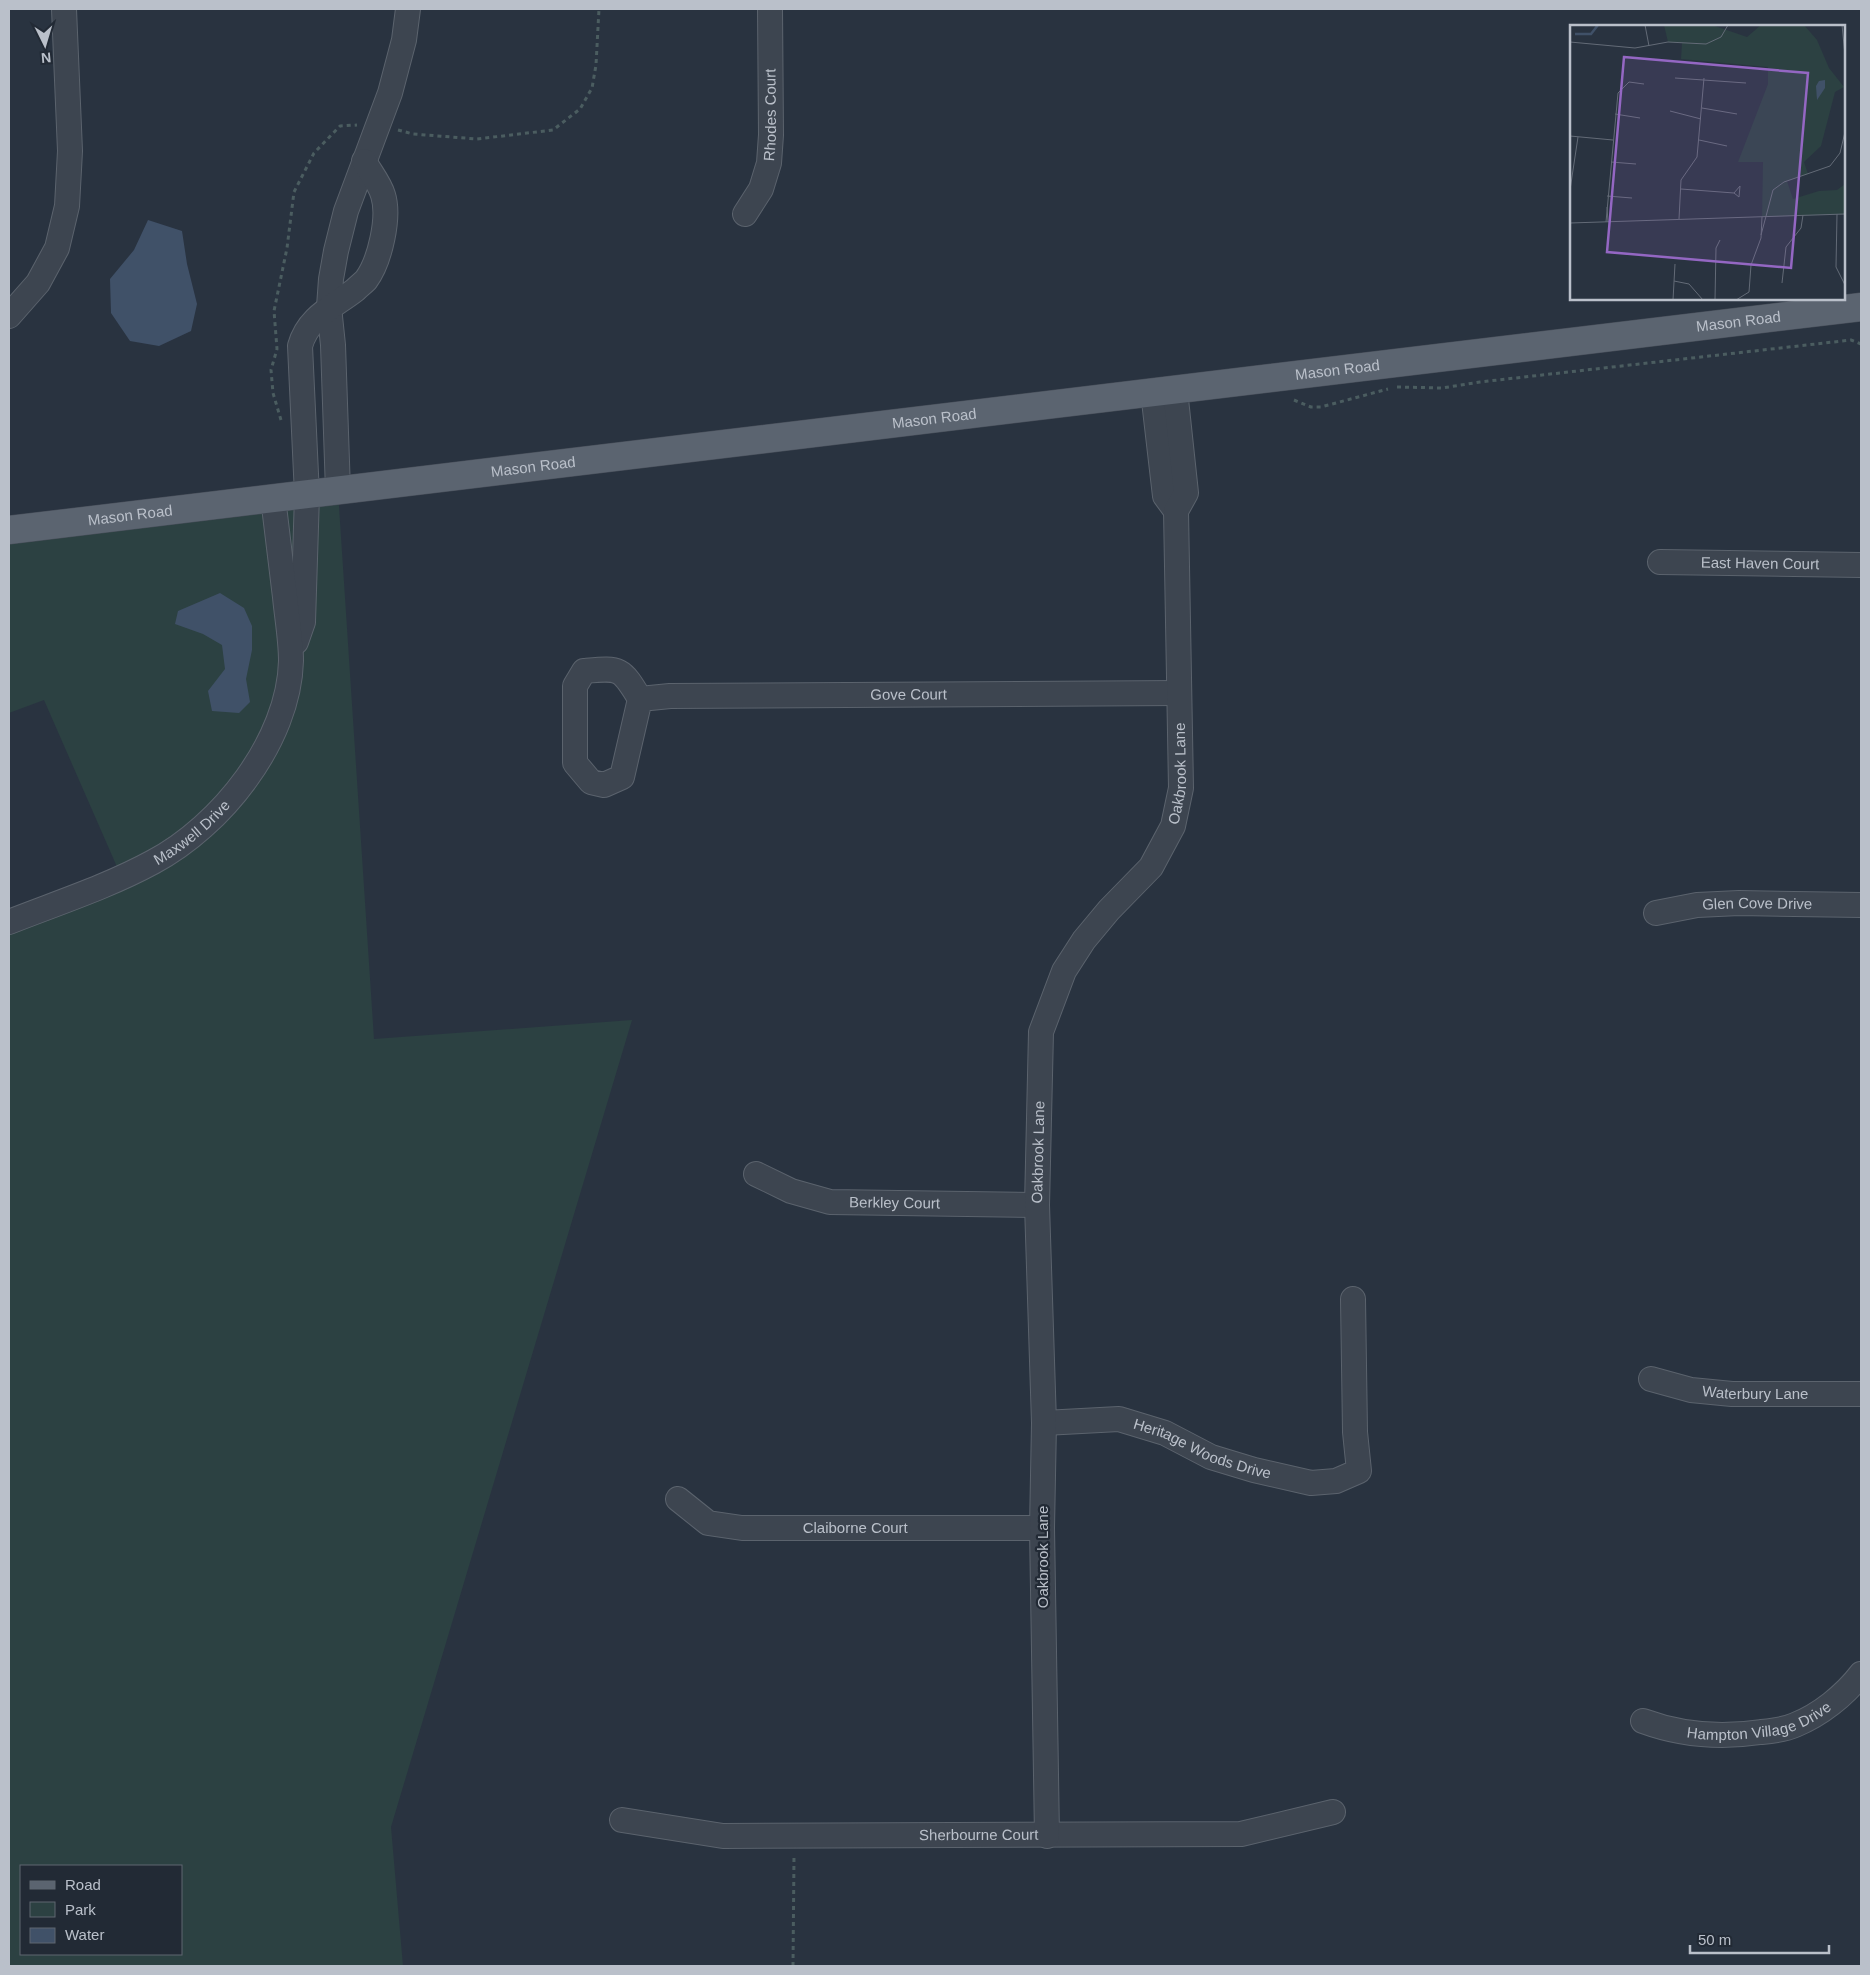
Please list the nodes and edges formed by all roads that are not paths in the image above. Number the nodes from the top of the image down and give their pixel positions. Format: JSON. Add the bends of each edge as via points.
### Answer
{"nodes":[{"id":1,"x":64,"y":9,"type":"edge"},
{"id":2,"x":408,"y":9,"type":"edge"},
{"id":3,"x":770,"y":9,"type":"edge"},
{"id":4,"x":364,"y":161,"type":"junction"},
{"id":5,"x":746,"y":214,"type":"dead end"},
{"id":6,"x":329,"y":307,"type":"junction"},
{"id":7,"x":1861,"y":307,"type":"edge"},
{"id":8,"x":9,"y":316,"type":"edge"},
{"id":9,"x":1164,"y":391,"type":"junction"},
{"id":10,"x":338,"y":491,"type":"junction"},
{"id":11,"x":307,"y":495,"type":"junction"},
{"id":12,"x":273,"y":498,"type":"junction"},
{"id":13,"x":9,"y":530,"type":"edge"},
{"id":14,"x":1660,"y":562,"type":"dead end"},
{"id":15,"x":1861,"y":565,"type":"edge"},
{"id":16,"x":291,"y":661,"type":"junction"},
{"id":17,"x":1179,"y":693,"type":"junction"},
{"id":18,"x":640,"y":699,"type":"junction"},
{"id":19,"x":1861,"y":905,"type":"edge"},
{"id":20,"x":1656,"y":913,"type":"dead end"},
{"id":21,"x":9,"y":922,"type":"edge"},
{"id":22,"x":756,"y":1174,"type":"dead end"},
{"id":23,"x":1038,"y":1205,"type":"junction"},
{"id":24,"x":1354,"y":1299,"type":"dead end"},
{"id":25,"x":1651,"y":1378,"type":"dead end"},
{"id":26,"x":1861,"y":1394,"type":"edge"},
{"id":27,"x":1044,"y":1423,"type":"junction"},
{"id":28,"x":678,"y":1499,"type":"dead end"},
{"id":29,"x":1042,"y":1528,"type":"junction"},
{"id":30,"x":1861,"y":1674,"type":"edge"},
{"id":31,"x":1643,"y":1721,"type":"dead end"},
{"id":32,"x":1333,"y":1812,"type":"dead end"},
{"id":33,"x":622,"y":1820,"type":"dead end"},
{"id":34,"x":1046,"y":1836,"type":"junction"}],
"edges":[{"from":1,"to":8,"type":"street","via":[[70,151],[68,206],[57,248],[38,283]]},
{"from":2,"to":4,"type":"street","via":[[404,40],[390,93]]},
{"from":3,"to":5,"type":"street","name":"Rhodes Court","via":[[772,135],[769,163],[761,189]]},
{"from":4,"to":6,"type":"street","via":[[336,252]]},
{"from":4,"to":6,"type":"street","name":"Maxwell Drive","via":[[383,194],[383,235],[366,280]]},
{"from":6,"to":10,"type":"street"},
{"from":6,"to":11,"type":"street","name":"Maxwell Drive","via":[[309,326],[300,346]]},
{"from":7,"to":9,"type":"main road","name":"Mason Road"},
{"from":9,"to":10,"type":"main road","name":"Mason Road"},
{"from":9,"to":17,"type":"street","name":"Oakbrook Lane","via":[[1165,496],[1176,511]]},
{"from":10,"to":11,"type":"main road","name":"Mason Road"},
{"from":11,"to":12,"type":"main road","name":"Mason Road"},
{"from":11,"to":16,"type":"street","name":"Maxwell Drive","via":[[303,622]]},
{"from":12,"to":13,"type":"main road","name":"Mason Road"},
{"from":12,"to":16,"type":"street","name":"Maxwell Drive"},
{"from":14,"to":15,"type":"street","name":"East Haven Court"},
{"from":16,"to":21,"type":"street","name":"Maxwell Drive","via":[[288,689],[269,742],[238,789],[210,821],[153,862]]},
{"from":17,"to":18,"type":"street","name":"Gove Court","via":[[680,696]]},
{"from":17,"to":23,"type":"street","name":"Oakbrook Lane","via":[[1181,788],[1172,826],[1151,867],[1084,940],[1064,972],[1042,1032]]},
{"from":18,"to":18,"type":"street","via":[[622,777],[604,785],[591,782],[575,762],[574,686],[584,672],[612,669],[627,678]]},
{"from":19,"to":20,"type":"street","name":"Glen Cove Drive","via":[[1697,905]]},
{"from":22,"to":23,"type":"street","name":"Berkley Court","via":[[791,1192],[830,1202]]},
{"from":23,"to":27,"type":"street","name":"Oakbrook Lane"},
{"from":24,"to":27,"type":"street","name":"Heritage Woods Drive","via":[[1355,1432],[1359,1471],[1336,1481],[1311,1483],[1254,1470],[1211,1457],[1165,1433],[1119,1419]]},
{"from":25,"to":26,"type":"street","name":"Waterbury Lane","via":[[1691,1390],[1732,1394]]},
{"from":27,"to":29,"type":"street","name":"Oakbrook Lane"},
{"from":28,"to":29,"type":"street","name":"Claiborne Court","via":[[708,1523],[742,1528]]},
{"from":29,"to":34,"type":"street","name":"Oakbrook Lane"},
{"from":30,"to":31,"type":"street","name":"Hampton Village Drive","via":[[1822,1711],[1782,1729],[1712,1735],[1684,1733]]},
{"from":32,"to":34,"type":"street","name":"Sherbourne Court","via":[[1241,1834]]},
{"from":33,"to":34,"type":"street","name":"Sherbourne Court","via":[[723,1836]]}]}
